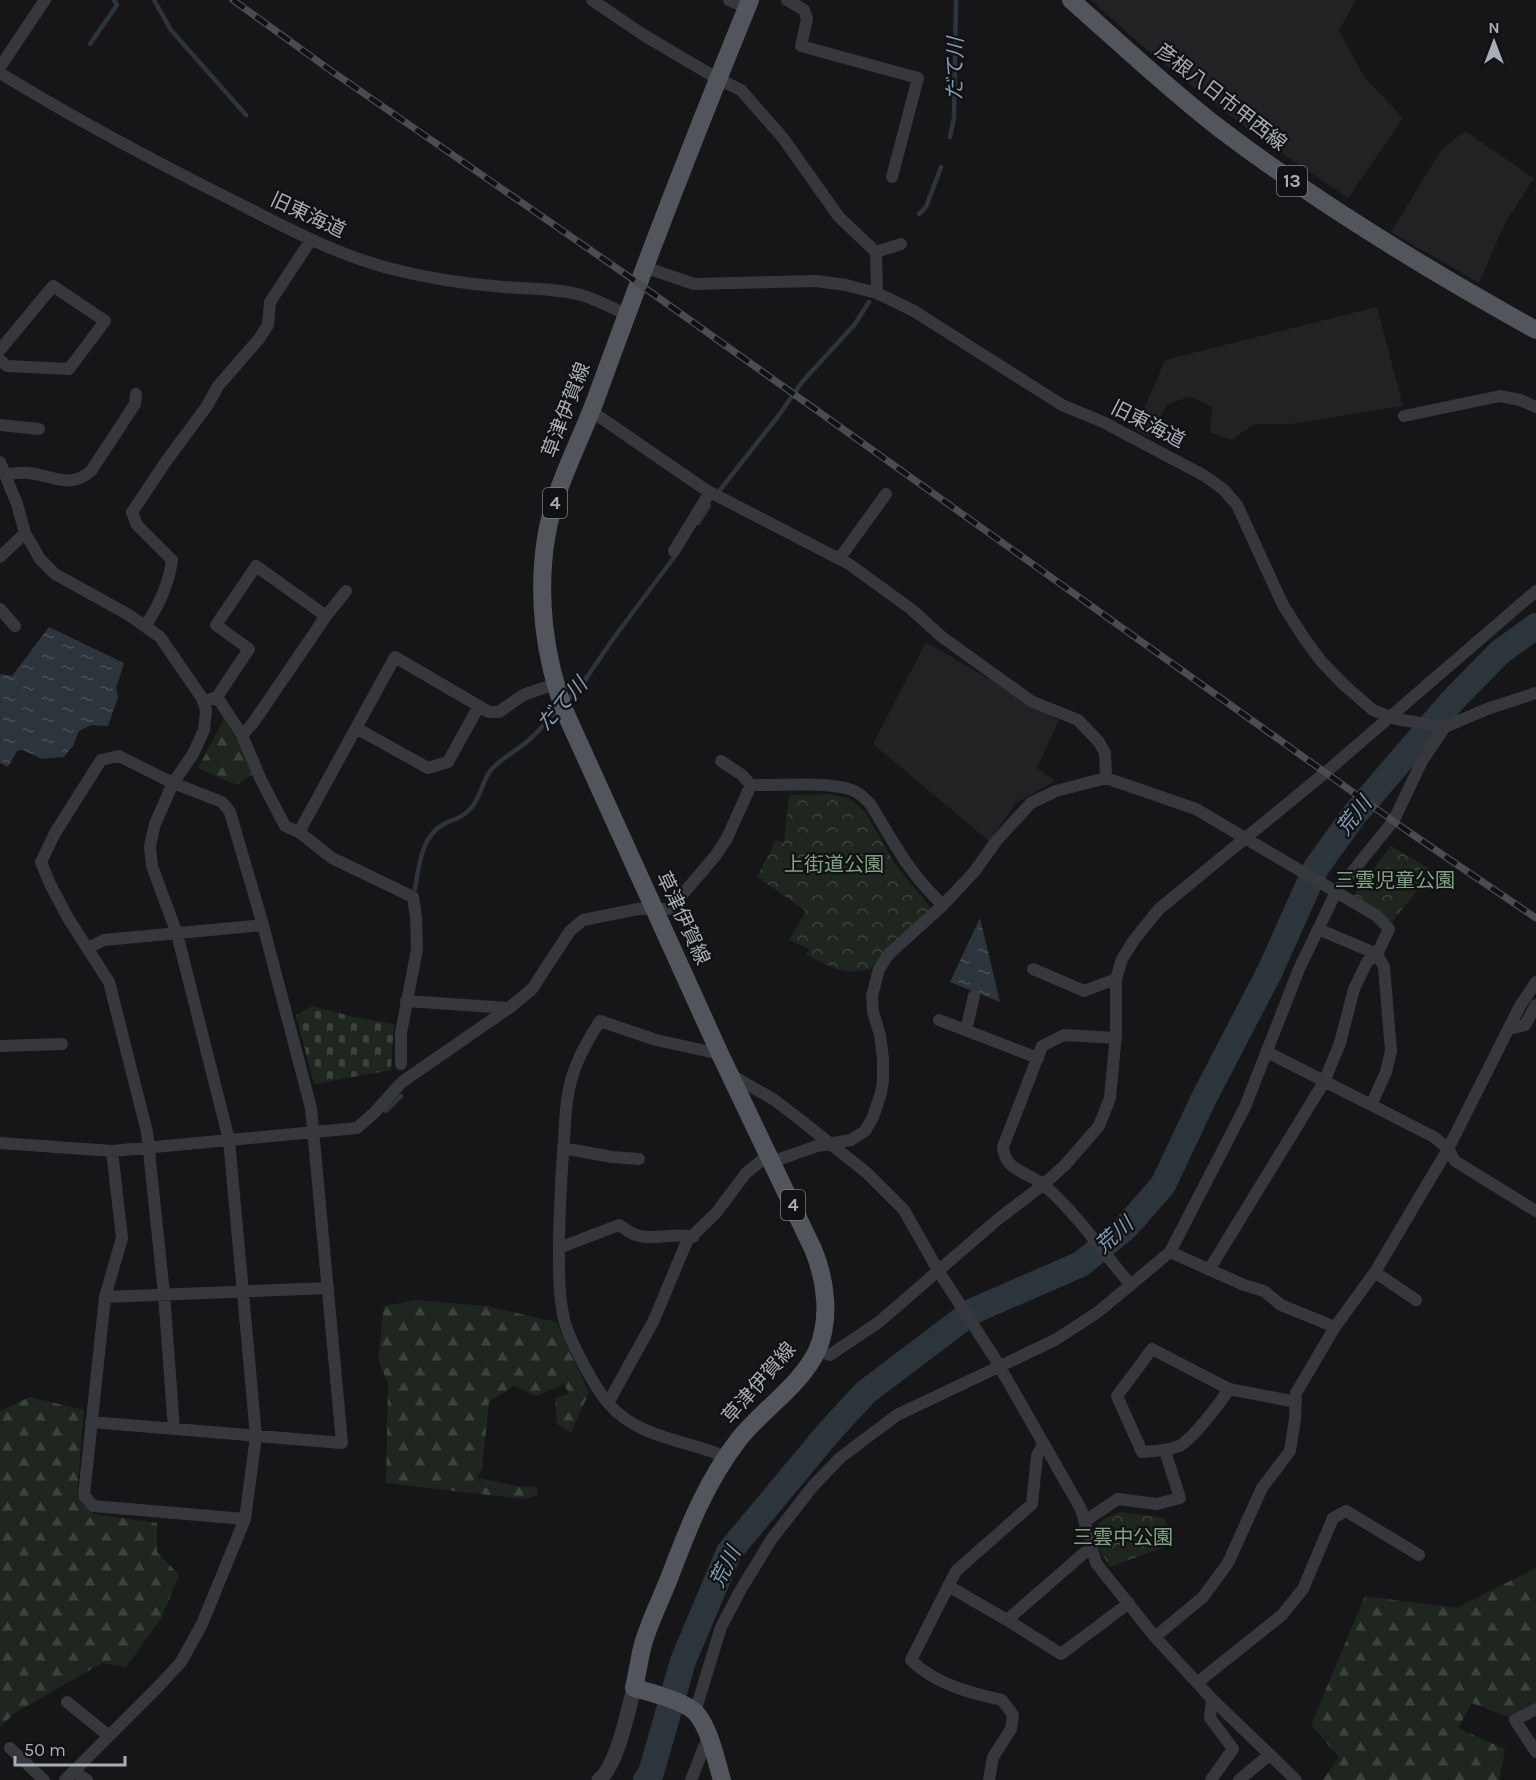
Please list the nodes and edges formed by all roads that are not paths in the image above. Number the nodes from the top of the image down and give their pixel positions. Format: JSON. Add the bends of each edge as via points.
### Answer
{"nodes":[{"id":1,"x":45,"y":0,"type":"edge"},
{"id":2,"x":592,"y":0,"type":"edge"},
{"id":3,"x":729,"y":0,"type":"edge"},
{"id":4,"x":788,"y":0,"type":"edge"},
{"id":5,"x":1071,"y":0,"type":"edge"},
{"id":6,"x":749,"y":4,"type":"edge"},
{"id":7,"x":0,"y":67,"type":"edge"},
{"id":8,"x":0,"y":73,"type":"edge"},
{"id":9,"x":718,"y":79,"type":"junction"},
{"id":10,"x":892,"y":177,"type":"dead end"},
{"id":11,"x":311,"y":240,"type":"junction"},
{"id":12,"x":902,"y":244,"type":"dead end"},
{"id":13,"x":876,"y":252,"type":"junction"},
{"id":14,"x":644,"y":267,"type":"junction"},
{"id":15,"x":877,"y":293,"type":"junction"},
{"id":16,"x":626,"y":315,"type":"junction"},
{"id":17,"x":1536,"y":330,"type":"edge"},
{"id":18,"x":0,"y":350,"type":"edge"},
{"id":19,"x":0,"y":360,"type":"edge"},
{"id":20,"x":136,"y":394,"type":"dead end"},
{"id":21,"x":1536,"y":407,"type":"edge"},
{"id":22,"x":591,"y":411,"type":"junction"},
{"id":23,"x":1404,"y":416,"type":"dead end"},
{"id":24,"x":0,"y":425,"type":"edge"},
{"id":25,"x":39,"y":429,"type":"dead end"},
{"id":26,"x":2,"y":468,"type":"edge"},
{"id":27,"x":5,"y":489,"type":"edge"},
{"id":28,"x":710,"y":492,"type":"junction"},
{"id":29,"x":886,"y":494,"type":"dead end"},
{"id":30,"x":25,"y":533,"type":"junction"},
{"id":31,"x":674,"y":551,"type":"dead end"},
{"id":32,"x":0,"y":557,"type":"edge"},
{"id":33,"x":839,"y":559,"type":"junction"},
{"id":34,"x":346,"y":591,"type":"dead end"},
{"id":35,"x":1536,"y":591,"type":"edge"},
{"id":36,"x":0,"y":609,"type":"edge"},
{"id":37,"x":326,"y":616,"type":"junction"},
{"id":38,"x":15,"y":626,"type":"dead end"},
{"id":39,"x":145,"y":626,"type":"junction"},
{"id":40,"x":1536,"y":693,"type":"edge"},
{"id":41,"x":217,"y":697,"type":"junction"},
{"id":42,"x":560,"y":699,"type":"junction"},
{"id":43,"x":203,"y":702,"type":"junction"},
{"id":44,"x":479,"y":706,"type":"junction"},
{"id":45,"x":1393,"y":718,"type":"junction"},
{"id":46,"x":1446,"y":727,"type":"junction"},
{"id":47,"x":356,"y":728,"type":"junction"},
{"id":48,"x":242,"y":735,"type":"junction"},
{"id":49,"x":721,"y":761,"type":"dead end"},
{"id":50,"x":1106,"y":778,"type":"junction"},
{"id":51,"x":173,"y":783,"type":"junction"},
{"id":52,"x":751,"y":785,"type":"junction"},
{"id":53,"x":299,"y":832,"type":"junction"},
{"id":54,"x":1243,"y":838,"type":"junction"},
{"id":55,"x":1331,"y":890,"type":"junction"},
{"id":56,"x":943,"y":905,"type":"junction"},
{"id":57,"x":654,"y":909,"type":"junction"},
{"id":58,"x":263,"y":926,"type":"junction"},
{"id":59,"x":1318,"y":929,"type":"junction"},
{"id":60,"x":177,"y":934,"type":"junction"},
{"id":61,"x":88,"y":948,"type":"junction"},
{"id":62,"x":1377,"y":954,"type":"junction"},
{"id":63,"x":1034,"y":969,"type":"dead end"},
{"id":64,"x":1116,"y":979,"type":"junction"},
{"id":65,"x":1536,"y":982,"type":"edge"},
{"id":66,"x":974,"y":996,"type":"dead end"},
{"id":67,"x":406,"y":1001,"type":"junction"},
{"id":68,"x":1536,"y":1005,"type":"edge"},
{"id":69,"x":509,"y":1008,"type":"junction"},
{"id":70,"x":939,"y":1020,"type":"dead end"},
{"id":71,"x":1509,"y":1029,"type":"junction"},
{"id":72,"x":966,"y":1030,"type":"junction"},
{"id":73,"x":1116,"y":1038,"type":"junction"},
{"id":74,"x":62,"y":1044,"type":"dead end"},
{"id":75,"x":0,"y":1046,"type":"edge"},
{"id":76,"x":1267,"y":1052,"type":"junction"},
{"id":77,"x":720,"y":1054,"type":"junction"},
{"id":78,"x":1038,"y":1058,"type":"junction"},
{"id":79,"x":401,"y":1064,"type":"dead end"},
{"id":80,"x":731,"y":1075,"type":"junction"},
{"id":81,"x":1324,"y":1082,"type":"junction"},
{"id":82,"x":1371,"y":1105,"type":"junction"},
{"id":83,"x":314,"y":1132,"type":"junction"},
{"id":84,"x":229,"y":1140,"type":"junction"},
{"id":85,"x":0,"y":1143,"type":"edge"},
{"id":86,"x":829,"y":1144,"type":"junction"},
{"id":87,"x":149,"y":1148,"type":"junction"},
{"id":88,"x":563,"y":1149,"type":"junction"},
{"id":89,"x":1448,"y":1149,"type":"junction"},
{"id":90,"x":112,"y":1151,"type":"junction"},
{"id":91,"x":639,"y":1159,"type":"dead end"},
{"id":92,"x":772,"y":1159,"type":"junction"},
{"id":93,"x":1044,"y":1184,"type":"junction"},
{"id":94,"x":1536,"y":1211,"type":"edge"},
{"id":95,"x":693,"y":1237,"type":"junction"},
{"id":96,"x":559,"y":1248,"type":"junction"},
{"id":97,"x":1170,"y":1252,"type":"junction"},
{"id":98,"x":1209,"y":1270,"type":"junction"},
{"id":99,"x":939,"y":1272,"type":"junction"},
{"id":100,"x":1375,"y":1272,"type":"junction"},
{"id":101,"x":1130,"y":1284,"type":"junction"},
{"id":102,"x":328,"y":1288,"type":"junction"},
{"id":103,"x":243,"y":1291,"type":"junction"},
{"id":104,"x":164,"y":1294,"type":"junction"},
{"id":105,"x":105,"y":1297,"type":"junction"},
{"id":106,"x":1416,"y":1300,"type":"dead end"},
{"id":107,"x":1335,"y":1327,"type":"junction"},
{"id":108,"x":817,"y":1349,"type":"junction"},
{"id":109,"x":997,"y":1362,"type":"junction"},
{"id":110,"x":1229,"y":1389,"type":"junction"},
{"id":111,"x":1296,"y":1402,"type":"junction"},
{"id":112,"x":608,"y":1403,"type":"junction"},
{"id":113,"x":91,"y":1422,"type":"junction"},
{"id":114,"x":174,"y":1429,"type":"junction"},
{"id":115,"x":256,"y":1436,"type":"junction"},
{"id":116,"x":1043,"y":1444,"type":"junction"},
{"id":117,"x":1165,"y":1451,"type":"junction"},
{"id":118,"x":726,"y":1457,"type":"junction"},
{"id":119,"x":245,"y":1519,"type":"junction"},
{"id":120,"x":1085,"y":1521,"type":"junction"},
{"id":121,"x":1090,"y":1548,"type":"junction"},
{"id":122,"x":1419,"y":1555,"type":"dead end"},
{"id":123,"x":948,"y":1586,"type":"junction"},
{"id":124,"x":1129,"y":1603,"type":"junction"},
{"id":125,"x":1007,"y":1620,"type":"junction"},
{"id":126,"x":1155,"y":1637,"type":"junction"},
{"id":127,"x":1198,"y":1682,"type":"junction"},
{"id":128,"x":640,"y":1690,"type":"junction"},
{"id":129,"x":1212,"y":1699,"type":"junction"},
{"id":130,"x":68,"y":1702,"type":"dead end"},
{"id":131,"x":691,"y":1709,"type":"junction"},
{"id":132,"x":1536,"y":1709,"type":"edge"},
{"id":133,"x":109,"y":1736,"type":"junction"},
{"id":134,"x":708,"y":1737,"type":"junction"},
{"id":135,"x":10,"y":1748,"type":"dead end"},
{"id":136,"x":1536,"y":1752,"type":"edge"},
{"id":137,"x":1270,"y":1754,"type":"junction"},
{"id":138,"x":70,"y":1776,"type":"edge"},
{"id":139,"x":604,"y":1779,"type":"edge"},
{"id":140,"x":44,"y":1780,"type":"edge"},
{"id":141,"x":87,"y":1780,"type":"edge"},
{"id":142,"x":691,"y":1780,"type":"edge"},
{"id":143,"x":722,"y":1780,"type":"edge"},
{"id":144,"x":989,"y":1780,"type":"edge"},
{"id":145,"x":1211,"y":1780,"type":"edge"},
{"id":146,"x":1239,"y":1780,"type":"edge"},
{"id":147,"x":1296,"y":1780,"type":"edge"}],
"edges":[{"from":1,"to":7,"type":"street"},
{"from":2,"to":9,"type":"street"},
{"from":3,"to":6,"type":"street"},
{"from":4,"to":10,"type":"street","via":[[804,10],[807,19],[801,46],[918,78]]},
{"from":5,"to":17,"type":"main road","name":"彦根八日市甲西線","number":"13","via":[[1194,108],[1326,205],[1444,279]]},
{"from":6,"to":9,"type":"main road","name":"草津伊賀線","number":"4"},
{"from":8,"to":11,"type":"street","name":"旧東海道","via":[[113,138]]},
{"from":9,"to":13,"type":"street","via":[[741,90],[783,138],[839,217]]},
{"from":9,"to":14,"type":"main road","name":"草津伊賀線","number":"4"},
{"from":11,"to":16,"type":"street","name":"旧東海道","via":[[387,268],[444,280],[551,288],[583,295]]},
{"from":11,"to":39,"type":"street","via":[[270,302],[268,325],[259,339],[218,386],[132,512],[136,525],[172,560],[159,600]]},
{"from":12,"to":13,"type":"street"},
{"from":13,"to":15,"type":"street"},
{"from":14,"to":15,"type":"street","name":"旧東海道","via":[[694,284],[816,282]]},
{"from":14,"to":16,"type":"main road","name":"草津伊賀線","number":"4"},
{"from":15,"to":45,"type":"street","name":"旧東海道","via":[[914,311],[1062,405],[1103,422],[1224,490],[1237,505],[1283,605],[1321,661],[1373,710]]},
{"from":16,"to":22,"type":"main road","name":"草津伊賀線","number":"4"},
{"from":18,"to":19,"type":"street","via":[[53,286],[105,321],[69,369],[7,366]]},
{"from":20,"to":26,"type":"street","via":[[135,404],[92,471],[82,479],[71,482]]},
{"from":21,"to":23,"type":"street","via":[[1500,396]]},
{"from":22,"to":28,"type":"street"},
{"from":22,"to":42,"type":"main road","name":"草津伊賀線","number":"4","via":[[553,509],[546,538],[542,608],[549,662]]},
{"from":24,"to":25,"type":"street"},
{"from":26,"to":27,"type":"street"},
{"from":27,"to":30,"type":"street","via":[[17,504]]},
{"from":28,"to":31,"type":"street"},
{"from":28,"to":33,"type":"street"},
{"from":29,"to":33,"type":"street"},
{"from":30,"to":32,"type":"street"},
{"from":30,"to":39,"type":"street","via":[[40,559],[56,574]]},
{"from":33,"to":50,"type":"street","via":[[1032,701],[1078,720],[1105,753]]},
{"from":34,"to":37,"type":"street"},
{"from":35,"to":45,"type":"street"},
{"from":36,"to":38,"type":"street"},
{"from":37,"to":41,"type":"street","via":[[256,566],[216,625],[249,649]]},
{"from":37,"to":48,"type":"street"},
{"from":39,"to":43,"type":"street","via":[[160,637]]},
{"from":40,"to":46,"type":"street"},
{"from":41,"to":43,"type":"street"},
{"from":41,"to":48,"type":"street"},
{"from":42,"to":44,"type":"street","via":[[523,695],[499,712]]},
{"from":42,"to":57,"type":"main road","name":"草津伊賀線","number":"4"},
{"from":43,"to":51,"type":"street","via":[[204,730]]},
{"from":44,"to":47,"type":"street","via":[[448,762],[428,768]]},
{"from":44,"to":47,"type":"street","via":[[395,657]]},
{"from":45,"to":46,"type":"street","name":"旧東海道"},
{"from":45,"to":54,"type":"street"},
{"from":46,"to":55,"type":"street","via":[[1422,761],[1394,820]]},
{"from":47,"to":53,"type":"street"},
{"from":48,"to":53,"type":"street","via":[[285,826]]},
{"from":49,"to":52,"type":"street"},
{"from":50,"to":54,"type":"street","via":[[1196,809]]},
{"from":50,"to":56,"type":"street","via":[[1056,791],[1032,803]]},
{"from":51,"to":58,"type":"street","via":[[222,802],[230,812]]},
{"from":51,"to":60,"type":"street","via":[[154,824],[150,846],[152,866]]},
{"from":51,"to":61,"type":"street","via":[[119,756],[101,760],[55,833],[41,862],[68,918]]},
{"from":52,"to":56,"type":"street","via":[[853,790],[871,805],[906,866]]},
{"from":52,"to":57,"type":"street","via":[[716,855],[670,909]]},
{"from":53,"to":67,"type":"street","via":[[332,858],[412,897],[417,949]]},
{"from":54,"to":55,"type":"street"},
{"from":54,"to":64,"type":"street","via":[[1160,909],[1122,959]]},
{"from":55,"to":59,"type":"street"},
{"from":55,"to":62,"type":"street","via":[[1377,916],[1389,929]]},
{"from":56,"to":86,"type":"street","via":[[889,954],[879,969],[872,996],[883,1059],[881,1093],[865,1131],[851,1140]]},
{"from":57,"to":69,"type":"street","via":[[583,920],[570,931],[532,989]]},
{"from":57,"to":77,"type":"main road","name":"草津伊賀線","number":"4"},
{"from":58,"to":60,"type":"street"},
{"from":58,"to":83,"type":"street"},
{"from":59,"to":62,"type":"street"},
{"from":59,"to":76,"type":"street"},
{"from":60,"to":61,"type":"street","via":[[104,940]]},
{"from":60,"to":84,"type":"street"},
{"from":61,"to":87,"type":"street","via":[[109,982]]},
{"from":62,"to":81,"type":"street","via":[[1367,962],[1354,989],[1340,1043]]},
{"from":62,"to":82,"type":"street","via":[[1384,967],[1391,1052]]},
{"from":63,"to":64,"type":"street","via":[[1084,991]]},
{"from":64,"to":73,"type":"street"},
{"from":65,"to":71,"type":"street"},
{"from":66,"to":72,"type":"street"},
{"from":67,"to":69,"type":"street"},
{"from":67,"to":79,"type":"street"},
{"from":68,"to":71,"type":"street","via":[[1525,1025]]},
{"from":69,"to":83,"type":"street","via":[[402,1082],[357,1128]]},
{"from":70,"to":72,"type":"street"},
{"from":71,"to":89,"type":"street"},
{"from":72,"to":78,"type":"street"},
{"from":73,"to":78,"type":"street","via":[[1064,1035],[1042,1046]]},
{"from":73,"to":93,"type":"street","via":[[1110,1098],[1099,1126]]},
{"from":74,"to":75,"type":"street"},
{"from":76,"to":81,"type":"street"},
{"from":76,"to":97,"type":"street","via":[[1245,1107]]},
{"from":77,"to":80,"type":"main road","name":"草津伊賀線","number":"4"},
{"from":77,"to":88,"type":"street","via":[[656,1040],[600,1021],[572,1076]]},
{"from":78,"to":93,"type":"street","via":[[1003,1147],[1004,1158],[1010,1165]]},
{"from":80,"to":86,"type":"street","via":[[773,1099]]},
{"from":80,"to":92,"type":"main road","name":"草津伊賀線","number":"4"},
{"from":81,"to":82,"type":"street"},
{"from":81,"to":98,"type":"street"},
{"from":82,"to":89,"type":"street","via":[[1434,1137]]},
{"from":83,"to":84,"type":"street"},
{"from":83,"to":102,"type":"street"},
{"from":84,"to":87,"type":"street"},
{"from":84,"to":103,"type":"street"},
{"from":85,"to":90,"type":"street"},
{"from":86,"to":92,"type":"street"},
{"from":86,"to":99,"type":"street","via":[[867,1173],[904,1210]]},
{"from":87,"to":90,"type":"street"},
{"from":87,"to":104,"type":"street"},
{"from":88,"to":91,"type":"street"},
{"from":88,"to":96,"type":"street"},
{"from":89,"to":94,"type":"street","via":[[1455,1161]]},
{"from":89,"to":100,"type":"street"},
{"from":90,"to":105,"type":"street","via":[[122,1238]]},
{"from":92,"to":95,"type":"street","via":[[761,1161],[746,1173]]},
{"from":92,"to":108,"type":"main road","name":"草津伊賀線","number":"4","via":[[824,1282],[824,1321]]},
{"from":93,"to":99,"type":"street"},
{"from":93,"to":101,"type":"street"},
{"from":95,"to":96,"type":"street","via":[[681,1233],[636,1235],[620,1225]]},
{"from":95,"to":112,"type":"street","via":[[687,1241],[654,1320]]},
{"from":96,"to":112,"type":"street","via":[[564,1320],[587,1371]]},
{"from":97,"to":98,"type":"street"},
{"from":97,"to":101,"type":"street"},
{"from":98,"to":107,"type":"street","via":[[1264,1291],[1281,1305]]},
{"from":99,"to":108,"type":"street","via":[[879,1322],[830,1354]]},
{"from":99,"to":109,"type":"street"},
{"from":100,"to":106,"type":"street"},
{"from":100,"to":107,"type":"street"},
{"from":101,"to":109,"type":"street","via":[[1098,1312],[1055,1340]]},
{"from":102,"to":103,"type":"street"},
{"from":102,"to":115,"type":"street","via":[[342,1443]]},
{"from":103,"to":104,"type":"street"},
{"from":103,"to":115,"type":"street"},
{"from":104,"to":105,"type":"street"},
{"from":104,"to":114,"type":"street"},
{"from":105,"to":113,"type":"street"},
{"from":107,"to":111,"type":"street","via":[[1296,1393]]},
{"from":108,"to":118,"type":"main road","name":"草津伊賀線","number":"4","via":[[807,1368]]},
{"from":109,"to":116,"type":"street"},
{"from":109,"to":131,"type":"street","via":[[876,1429],[813,1486],[771,1540],[721,1627]]},
{"from":110,"to":111,"type":"street"},
{"from":110,"to":117,"type":"street","via":[[1182,1445]]},
{"from":110,"to":117,"type":"street","via":[[1152,1349],[1117,1395],[1142,1452]]},
{"from":111,"to":126,"type":"street","via":[[1290,1451],[1262,1488],[1228,1563],[1203,1597]]},
{"from":112,"to":118,"type":"street","via":[[641,1429]]},
{"from":113,"to":114,"type":"street"},
{"from":113,"to":119,"type":"street","via":[[84,1496],[93,1506]]},
{"from":114,"to":115,"type":"street"},
{"from":115,"to":119,"type":"street"},
{"from":116,"to":120,"type":"street"},
{"from":116,"to":123,"type":"street","via":[[1037,1456],[1032,1503],[956,1571]]},
{"from":117,"to":120,"type":"street","via":[[1180,1498],[1157,1504],[1118,1499]]},
{"from":118,"to":128,"type":"main road","name":"草津伊賀線","number":"4","via":[[695,1510],[642,1647]]},
{"from":119,"to":133,"type":"street","via":[[202,1624],[180,1662]]},
{"from":120,"to":121,"type":"street"},
{"from":121,"to":124,"type":"street","via":[[1096,1563]]},
{"from":121,"to":125,"type":"street"},
{"from":122,"to":127,"type":"street","via":[[1346,1511],[1333,1518],[1303,1589],[1282,1615]]},
{"from":123,"to":125,"type":"street"},
{"from":123,"to":144,"type":"street","via":[[911,1660],[922,1672],[968,1692],[1002,1700],[1013,1715],[1011,1729],[993,1757]]},
{"from":124,"to":125,"type":"street","via":[[1061,1654]]},
{"from":124,"to":126,"type":"street"},
{"from":126,"to":127,"type":"street"},
{"from":127,"to":129,"type":"street"},
{"from":128,"to":131,"type":"main road"},
{"from":128,"to":139,"type":"street"},
{"from":129,"to":137,"type":"street"},
{"from":129,"to":145,"type":"street","via":[[1210,1718],[1233,1749]]},
{"from":130,"to":133,"type":"street"},
{"from":131,"to":134,"type":"main road"},
{"from":132,"to":136,"type":"street","via":[[1515,1720]]},
{"from":133,"to":138,"type":"street"},
{"from":134,"to":142,"type":"street"},
{"from":134,"to":143,"type":"main road"},
{"from":135,"to":140,"type":"street"},
{"from":137,"to":146,"type":"street"},
{"from":137,"to":147,"type":"street"},
{"from":138,"to":141,"type":"street"}]}
